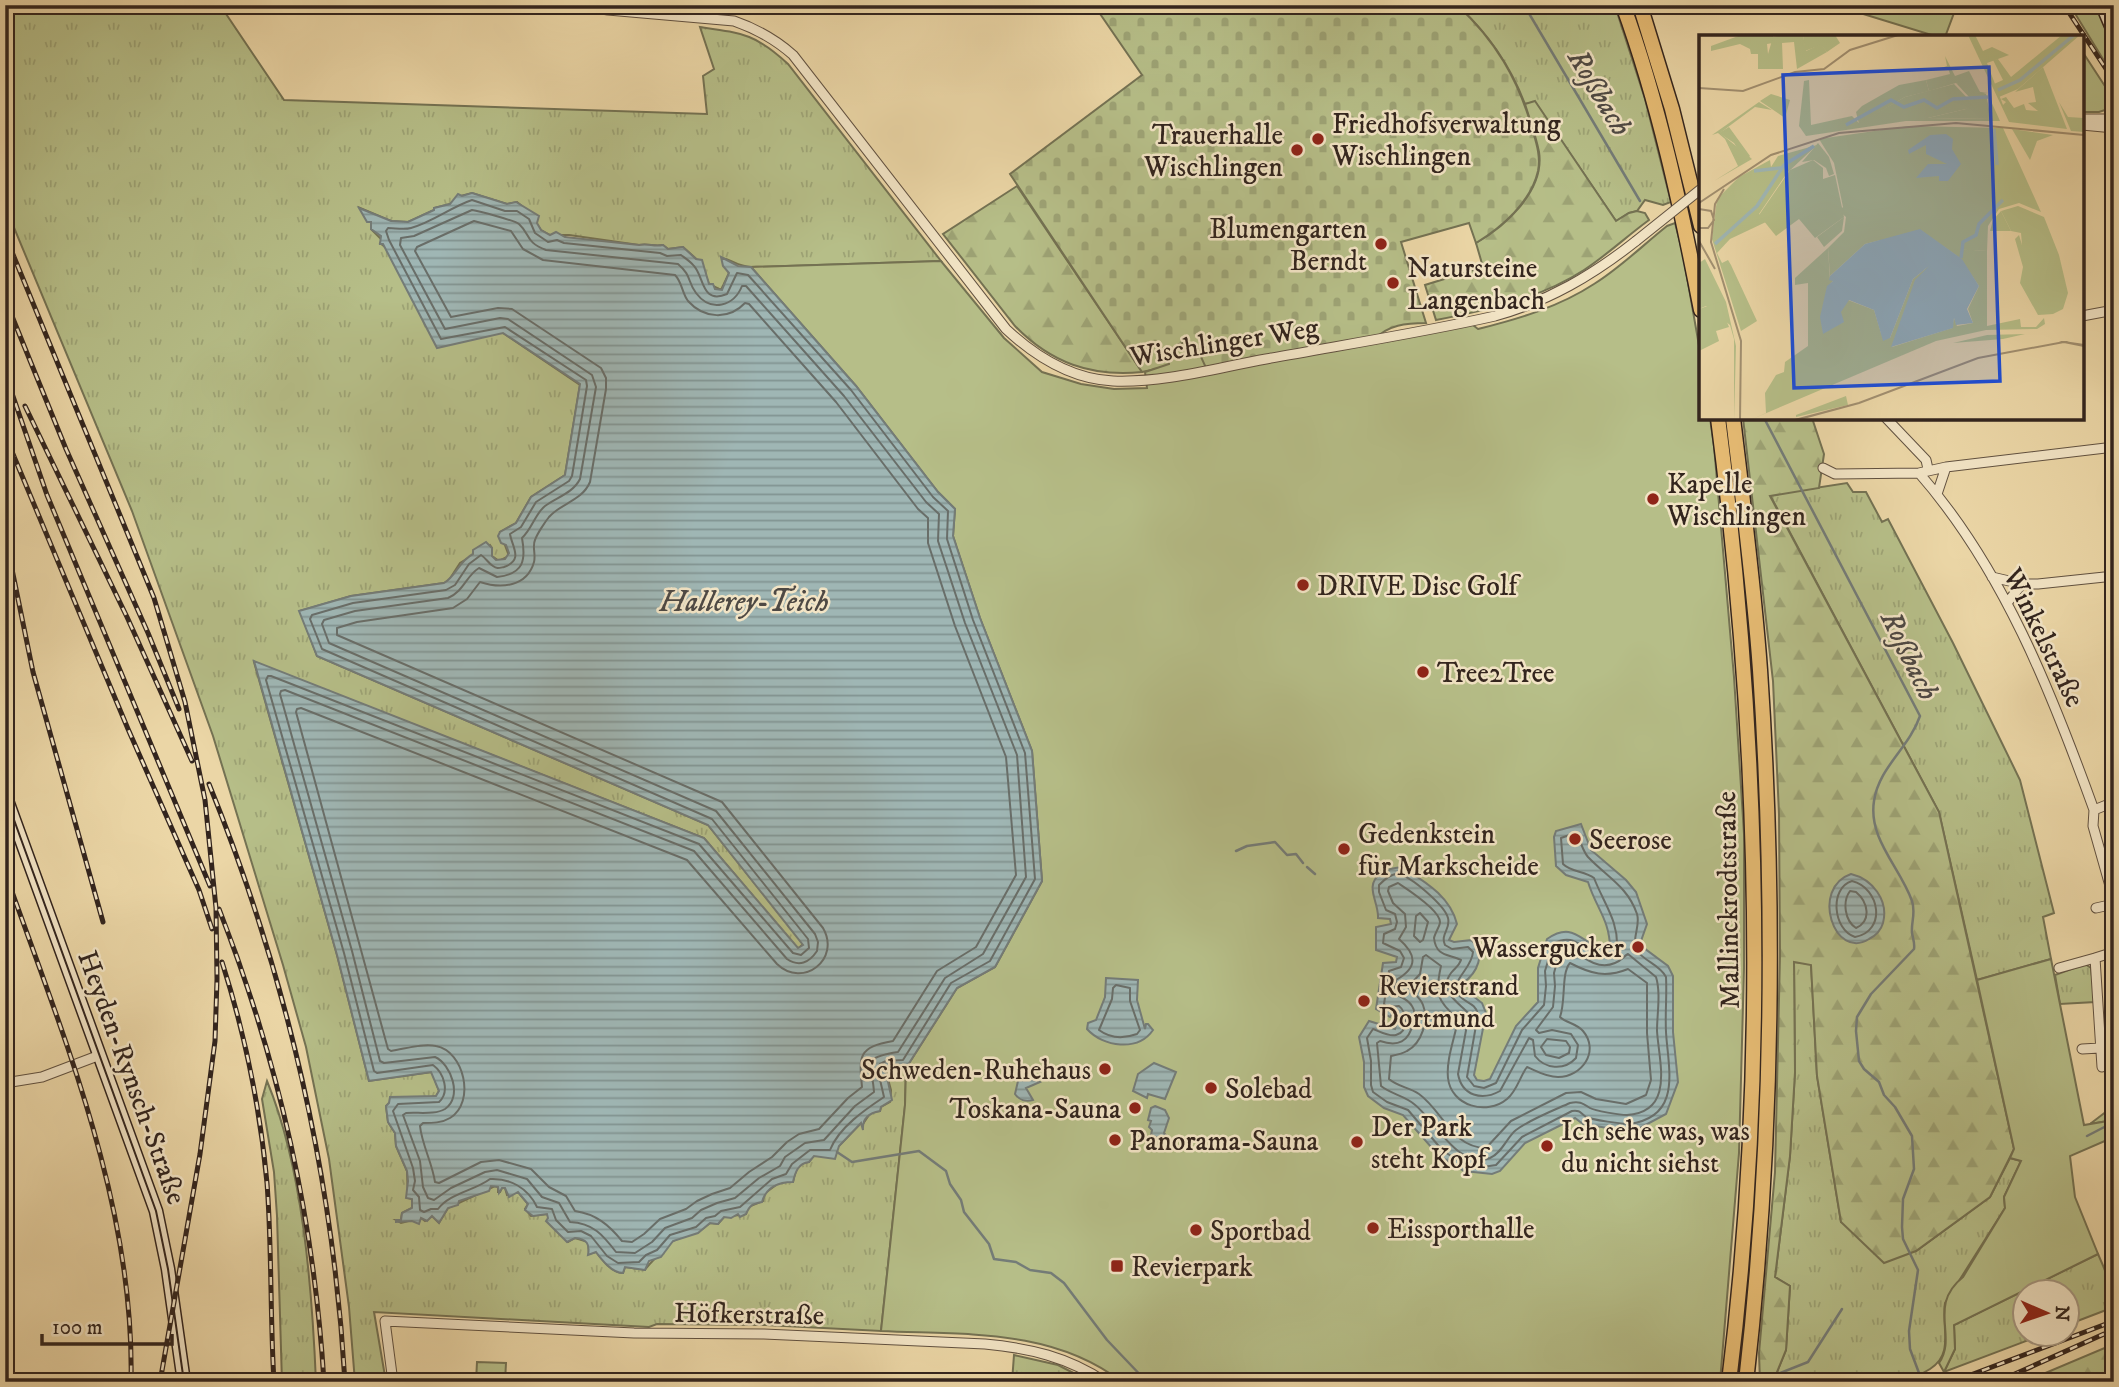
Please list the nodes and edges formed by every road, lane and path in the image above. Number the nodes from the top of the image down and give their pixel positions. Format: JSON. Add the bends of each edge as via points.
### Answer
{"nodes":[{"id":1,"x":578,"y":5,"type":"edge"},
{"id":2,"x":1623,"y":5,"type":"edge"},
{"id":3,"x":1640,"y":5,"type":"edge"},
{"id":4,"x":2102,"y":5,"type":"edge"},
{"id":5,"x":2114,"y":33,"type":"edge"},
{"id":6,"x":2084,"y":119,"type":"edge"},
{"id":7,"x":2114,"y":119,"type":"edge"},
{"id":8,"x":2084,"y":125,"type":"edge"},
{"id":9,"x":2114,"y":128,"type":"edge"},
{"id":10,"x":1699,"y":191,"type":"edge"},
{"id":11,"x":1699,"y":218,"type":"edge"},
{"id":12,"x":1699,"y":300,"type":"edge"},
{"id":13,"x":2114,"y":310,"type":"edge"},
{"id":14,"x":2084,"y":316,"type":"edge"},
{"id":15,"x":1718,"y":420,"type":"edge"},
{"id":16,"x":1733,"y":420,"type":"edge"},
{"id":17,"x":1888,"y":420,"type":"edge"},
{"id":18,"x":2114,"y":447,"type":"edge"},
{"id":19,"x":1946,"y":467,"type":"junction"},
{"id":20,"x":1823,"y":468,"type":"dead end"},
{"id":21,"x":1924,"y":471,"type":"junction"},
{"id":22,"x":1937,"y":494,"type":"junction"},
{"id":23,"x":2114,"y":576,"type":"edge"},
{"id":24,"x":1992,"y":577,"type":"junction"},
{"id":25,"x":2022,"y":584,"type":"junction"},
{"id":26,"x":2007,"y":603,"type":"junction"},
{"id":27,"x":5,"y":795,"type":"edge"},
{"id":28,"x":2114,"y":802,"type":"edge"},
{"id":29,"x":2094,"y":810,"type":"junction"},
{"id":30,"x":2114,"y":902,"type":"edge"},
{"id":31,"x":2096,"y":908,"type":"dead end"},
{"id":32,"x":2114,"y":952,"type":"edge"},
{"id":33,"x":2095,"y":958,"type":"junction"},
{"id":34,"x":2059,"y":968,"type":"dead end"},
{"id":35,"x":2100,"y":1048,"type":"junction"},
{"id":36,"x":2082,"y":1049,"type":"dead end"},
{"id":37,"x":100,"y":1055,"type":"junction"},
{"id":38,"x":2102,"y":1067,"type":"dead end"},
{"id":39,"x":5,"y":1083,"type":"edge"},
{"id":40,"x":184,"y":1382,"type":"edge"},
{"id":41,"x":393,"y":1382,"type":"edge"},
{"id":42,"x":1105,"y":1382,"type":"edge"},
{"id":43,"x":1729,"y":1382,"type":"edge"},
{"id":44,"x":1746,"y":1382,"type":"edge"}],
"edges":[{"from":1,"to":10,"type":"street","name":"Wischlinger Weg","bridge":true,"via":[[718,18],[754,28],[780,44],[1006,329],[1046,362],[1112,381],[1171,377],[1523,308],[1589,276]]},
{"from":2,"to":12,"type":"highway","via":[[1674,177]]},
{"from":3,"to":11,"type":"highway"},
{"from":4,"to":5,"type":"main road"},
{"from":6,"to":7,"type":"street"},
{"from":8,"to":9,"type":"street"},
{"from":13,"to":14,"type":"street"},
{"from":15,"to":43,"type":"highway","name":"Mallinckrodtstraße","via":[[1743,677],[1755,968],[1749,1153]]},
{"from":16,"to":44,"type":"highway","name":"Mallinckrodtstraße","via":[[1760,670],[1771,968],[1765,1156]]},
{"from":17,"to":21,"type":"street","name":"Winkelstraße","via":[[1926,460]]},
{"from":18,"to":19,"type":"street"},
{"from":19,"to":21,"type":"street"},
{"from":19,"to":22,"type":"street"},
{"from":20,"to":21,"type":"street","via":[[1835,474]]},
{"from":21,"to":22,"type":"street","name":"Winkelstraße"},
{"from":22,"to":24,"type":"street","name":"Winkelstraße"},
{"from":23,"to":25,"type":"street"},
{"from":24,"to":25,"type":"street"},
{"from":24,"to":26,"type":"street","name":"Winkelstraße"},
{"from":25,"to":26,"type":"street"},
{"from":26,"to":29,"type":"street","name":"Winkelstraße","via":[[2047,686]]},
{"from":27,"to":37,"type":"main road","name":"Heyden-Rynsch-Straße"},
{"from":28,"to":29,"type":"street"},
{"from":29,"to":30,"type":"street","name":"Winkelstraße","via":[[2093,826]]},
{"from":30,"to":31,"type":"street","name":"Winkelstraße"},
{"from":32,"to":33,"type":"street"},
{"from":33,"to":34,"type":"street"},
{"from":33,"to":35,"type":"street"},
{"from":35,"to":36,"type":"street"},
{"from":35,"to":38,"type":"street"},
{"from":37,"to":39,"type":"street","via":[[41,1077]]},
{"from":37,"to":40,"type":"main road","name":"Heyden-Rynsch-Straße","via":[[156,1211]]},
{"from":41,"to":42,"type":"street","name":"Höfkerstraße","via":[[384,1321],[1014,1346],[1078,1366]]}]}
